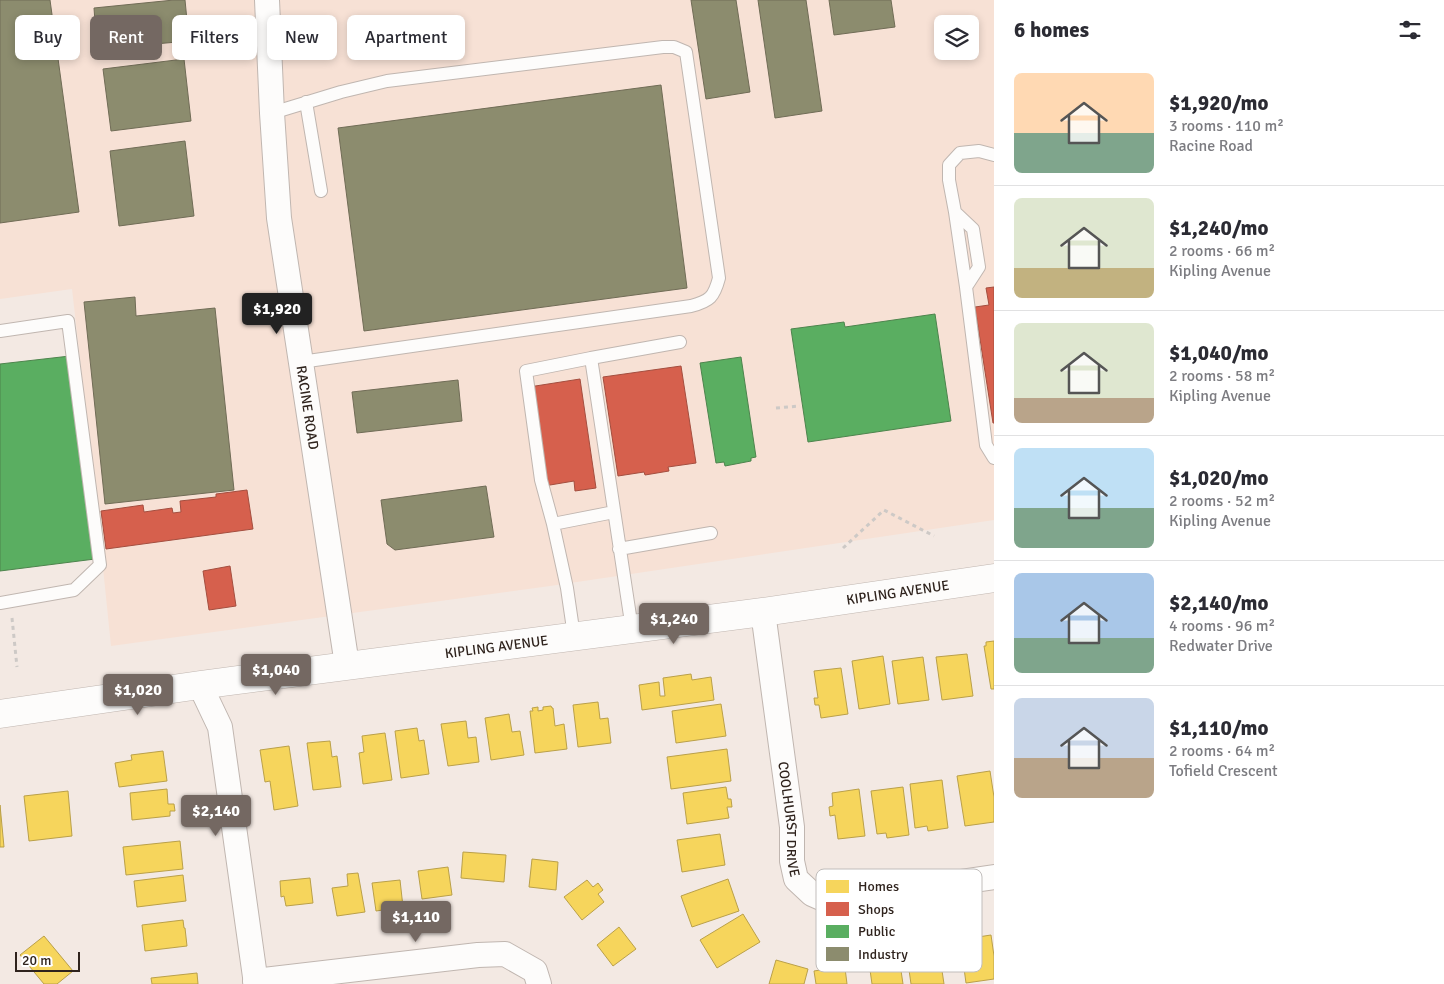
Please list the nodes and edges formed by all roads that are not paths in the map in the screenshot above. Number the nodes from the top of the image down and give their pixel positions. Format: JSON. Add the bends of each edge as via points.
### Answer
{"nodes":[{"id":1,"x":268,"y":0,"type":"edge"},
{"id":2,"x":306,"y":102,"type":"junction"},
{"id":3,"x":272,"y":113,"type":"junction"},
{"id":4,"x":994,"y":155,"type":"edge"},
{"id":5,"x":321,"y":191,"type":"dead end"},
{"id":6,"x":0,"y":331,"type":"edge"},
{"id":7,"x":680,"y":342,"type":"dead end"},
{"id":8,"x":591,"y":358,"type":"junction"},
{"id":9,"x":301,"y":362,"type":"junction"},
{"id":10,"x":994,"y":458,"type":"edge"},
{"id":11,"x":614,"y":512,"type":"junction"},
{"id":12,"x":554,"y":524,"type":"junction"},
{"id":13,"x":711,"y":533,"type":"dead end"},
{"id":14,"x":619,"y":549,"type":"junction"},
{"id":15,"x":994,"y":578,"type":"edge"},
{"id":16,"x":5,"y":602,"type":"edge"},
{"id":17,"x":763,"y":612,"type":"junction"},
{"id":18,"x":632,"y":629,"type":"junction"},
{"id":19,"x":574,"y":636,"type":"junction"},
{"id":20,"x":347,"y":665,"type":"junction"},
{"id":21,"x":200,"y":685,"type":"junction"},
{"id":22,"x":0,"y":714,"type":"edge"},
{"id":23,"x":816,"y":896,"type":"edge"},
{"id":24,"x":256,"y":983,"type":"edge"},
{"id":25,"x":539,"y":984,"type":"edge"}],
"edges":[{"from":1,"to":3,"type":"street","name":"RACINE ROAD"},
{"from":2,"to":3,"type":"lane"},
{"from":2,"to":5,"type":"lane"},
{"from":2,"to":9,"type":"lane","via":[[387,81],[663,47],[686,52],[719,278],[715,294],[705,303],[691,306]]},
{"from":3,"to":9,"type":"street","name":"RACINE ROAD","via":[[279,218]]},
{"from":4,"to":10,"type":"lane","via":[[979,151],[960,153],[949,164],[955,212],[973,229],[979,267],[966,287],[986,445]]},
{"from":6,"to":16,"type":"lane","via":[[68,321],[100,565],[74,590]]},
{"from":7,"to":8,"type":"lane"},
{"from":8,"to":11,"type":"lane"},
{"from":8,"to":12,"type":"lane","via":[[526,371],[541,480]]},
{"from":9,"to":20,"type":"street","name":"RACINE ROAD"},
{"from":11,"to":12,"type":"lane"},
{"from":11,"to":14,"type":"lane"},
{"from":12,"to":19,"type":"lane"},
{"from":13,"to":14,"type":"lane"},
{"from":14,"to":18,"type":"lane"},
{"from":15,"to":17,"type":"main road","name":"KIPLING AVENUE"},
{"from":17,"to":18,"type":"main road","name":"KIPLING AVENUE"},
{"from":17,"to":23,"type":"street","name":"COOLHURST DRIVE","via":[[792,827],[792,861],[796,879]]},
{"from":18,"to":19,"type":"main road","name":"KIPLING AVENUE"},
{"from":19,"to":20,"type":"main road","name":"KIPLING AVENUE"},
{"from":20,"to":21,"type":"main road","name":"KIPLING AVENUE"},
{"from":21,"to":22,"type":"main road","name":"KIPLING AVENUE"},
{"from":21,"to":24,"type":"street","via":[[220,727]]},
{"from":24,"to":25,"type":"street","via":[[506,954],[536,970]]}]}
